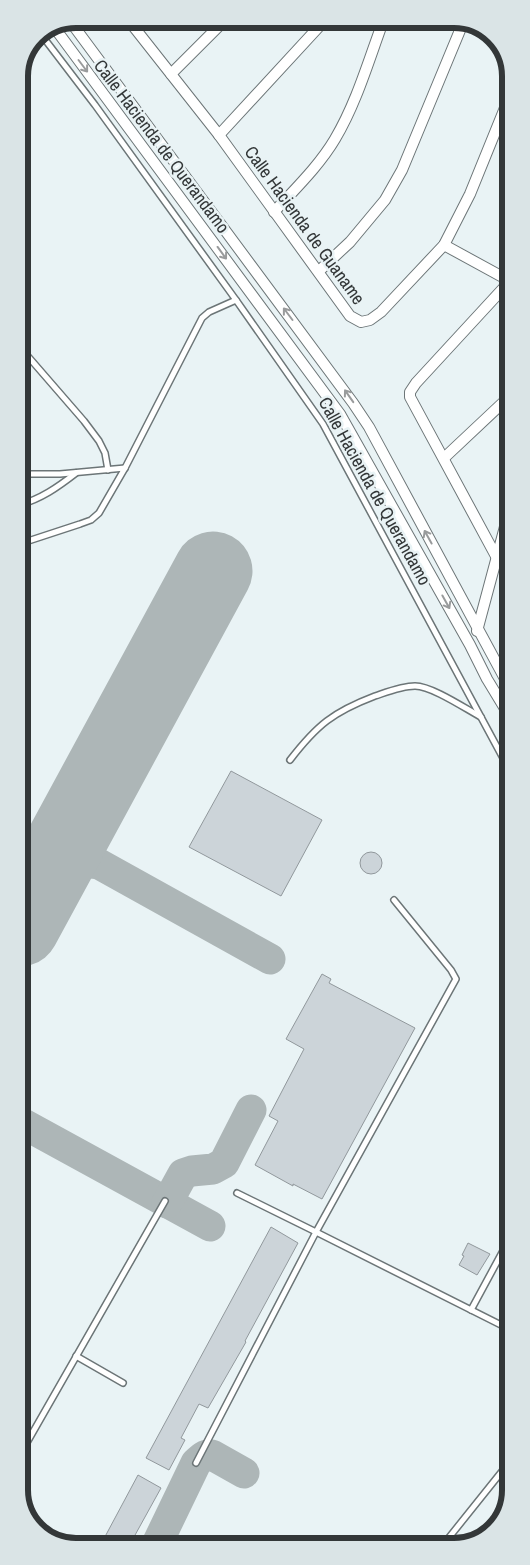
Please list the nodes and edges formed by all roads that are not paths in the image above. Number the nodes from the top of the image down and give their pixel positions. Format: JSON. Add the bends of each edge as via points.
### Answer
{"nodes":[{"id":1,"x":75,"y":28,"type":"edge"},
{"id":2,"x":134,"y":28,"type":"edge"},
{"id":3,"x":217,"y":28,"type":"edge"},
{"id":4,"x":318,"y":28,"type":"edge"},
{"id":5,"x":381,"y":28,"type":"edge"},
{"id":6,"x":455,"y":28,"type":"edge"},
{"id":7,"x":57,"y":31,"type":"edge"},
{"id":8,"x":44,"y":39,"type":"edge"},
{"id":9,"x":172,"y":74,"type":"junction"},
{"id":10,"x":502,"y":117,"type":"edge"},
{"id":11,"x":219,"y":135,"type":"junction"},
{"id":12,"x":274,"y":212,"type":"junction"},
{"id":13,"x":444,"y":245,"type":"junction"},
{"id":14,"x":319,"y":271,"type":"junction"},
{"id":15,"x":502,"y":277,"type":"edge"},
{"id":16,"x":502,"y":290,"type":"edge"},
{"id":17,"x":236,"y":300,"type":"junction"},
{"id":18,"x":28,"y":356,"type":"edge"},
{"id":19,"x":502,"y":404,"type":"edge"},
{"id":20,"x":444,"y":458,"type":"junction"},
{"id":21,"x":125,"y":468,"type":"junction"},
{"id":22,"x":108,"y":470,"type":"junction"},
{"id":23,"x":76,"y":473,"type":"junction"},
{"id":24,"x":28,"y":474,"type":"edge"},
{"id":25,"x":28,"y":502,"type":"edge"},
{"id":26,"x":28,"y":541,"type":"edge"},
{"id":27,"x":502,"y":541,"type":"edge"},
{"id":28,"x":498,"y":558,"type":"junction"},
{"id":29,"x":478,"y":630,"type":"junction"},
{"id":30,"x":470,"y":645,"type":"junction"},
{"id":31,"x":502,"y":674,"type":"edge"},
{"id":32,"x":502,"y":704,"type":"edge"},
{"id":33,"x":481,"y":717,"type":"junction"},
{"id":34,"x":502,"y":756,"type":"edge"},
{"id":35,"x":290,"y":760,"type":"dead end"},
{"id":36,"x":394,"y":900,"type":"dead end"},
{"id":37,"x":237,"y":1192,"type":"dead end"},
{"id":38,"x":165,"y":1202,"type":"dead end"},
{"id":39,"x":316,"y":1232,"type":"junction"},
{"id":40,"x":502,"y":1253,"type":"edge"},
{"id":41,"x":471,"y":1310,"type":"junction"},
{"id":42,"x":502,"y":1326,"type":"edge"},
{"id":43,"x":76,"y":1356,"type":"junction"},
{"id":44,"x":124,"y":1383,"type":"dead end"},
{"id":45,"x":28,"y":1439,"type":"edge"},
{"id":46,"x":196,"y":1463,"type":"dead end"},
{"id":47,"x":502,"y":1471,"type":"edge"},
{"id":48,"x":448,"y":1538,"type":"edge"}],
"edges":[{"from":29,"to":1,"type":"street","name":"Calle Hacienda de Querandamo","one_way":true,"via":[[353,403]]},
{"from":2,"to":9,"type":"street","name":"Calle Hacienda de Guaname"},
{"from":3,"to":9,"type":"street"},
{"from":4,"to":11,"type":"street"},
{"from":5,"to":12,"type":"street","via":[[336,139],[317,166]]},
{"from":6,"to":14,"type":"street","via":[[402,170],[385,200],[350,242]]},
{"from":7,"to":30,"type":"street","name":"Calle Hacienda de Querandamo","one_way":true,"via":[[340,414]]},
{"from":8,"to":17,"type":"lane","name":"Calle Hacienda de Querandamo"},
{"from":9,"to":11,"type":"street","name":"Calle Hacienda de Guaname"},
{"from":10,"to":13,"type":"street","name":"Calle Hacienda de Guaname","via":[[470,194]]},
{"from":11,"to":12,"type":"street","name":"Calle Hacienda de Guaname"},
{"from":12,"to":14,"type":"street","name":"Calle Hacienda de Guaname"},
{"from":13,"to":14,"type":"street","name":"Calle Hacienda de Guaname","via":[[381,312],[361,322],[350,316]]},
{"from":13,"to":15,"type":"street"},
{"from":16,"to":20,"type":"street","via":[[410,392]]},
{"from":17,"to":21,"type":"lane","via":[[202,318]]},
{"from":17,"to":33,"type":"lane","name":"Calle Hacienda de Querandamo","via":[[323,424]]},
{"from":18,"to":22,"type":"lane","via":[[99,441]]},
{"from":19,"to":20,"type":"street"},
{"from":20,"to":28,"type":"street"},
{"from":21,"to":22,"type":"lane"},
{"from":21,"to":26,"type":"lane","via":[[99,513],[90,520]]},
{"from":22,"to":23,"type":"lane"},
{"from":23,"to":24,"type":"lane"},
{"from":23,"to":25,"type":"lane","via":[[59,487]]},
{"from":27,"to":28,"type":"street"},
{"from":28,"to":29,"type":"street"},
{"from":29,"to":30,"type":"street"},
{"from":29,"to":31,"type":"street","name":"Calle Hacienda de Querandamo"},
{"from":30,"to":32,"type":"street","name":"Calle Hacienda de Querandamo"},
{"from":33,"to":34,"type":"lane","name":"Calle Hacienda de Querandamo"},
{"from":33,"to":35,"type":"lane","via":[[427,689],[416,686],[389,691],[340,711],[316,729]]},
{"from":36,"to":39,"type":"lane","via":[[456,980]]},
{"from":37,"to":39,"type":"lane"},
{"from":38,"to":43,"type":"lane"},
{"from":39,"to":41,"type":"lane"},
{"from":39,"to":46,"type":"lane"},
{"from":40,"to":41,"type":"lane"},
{"from":41,"to":42,"type":"lane"},
{"from":43,"to":44,"type":"lane"},
{"from":43,"to":45,"type":"lane"},
{"from":47,"to":48,"type":"lane"}]}
